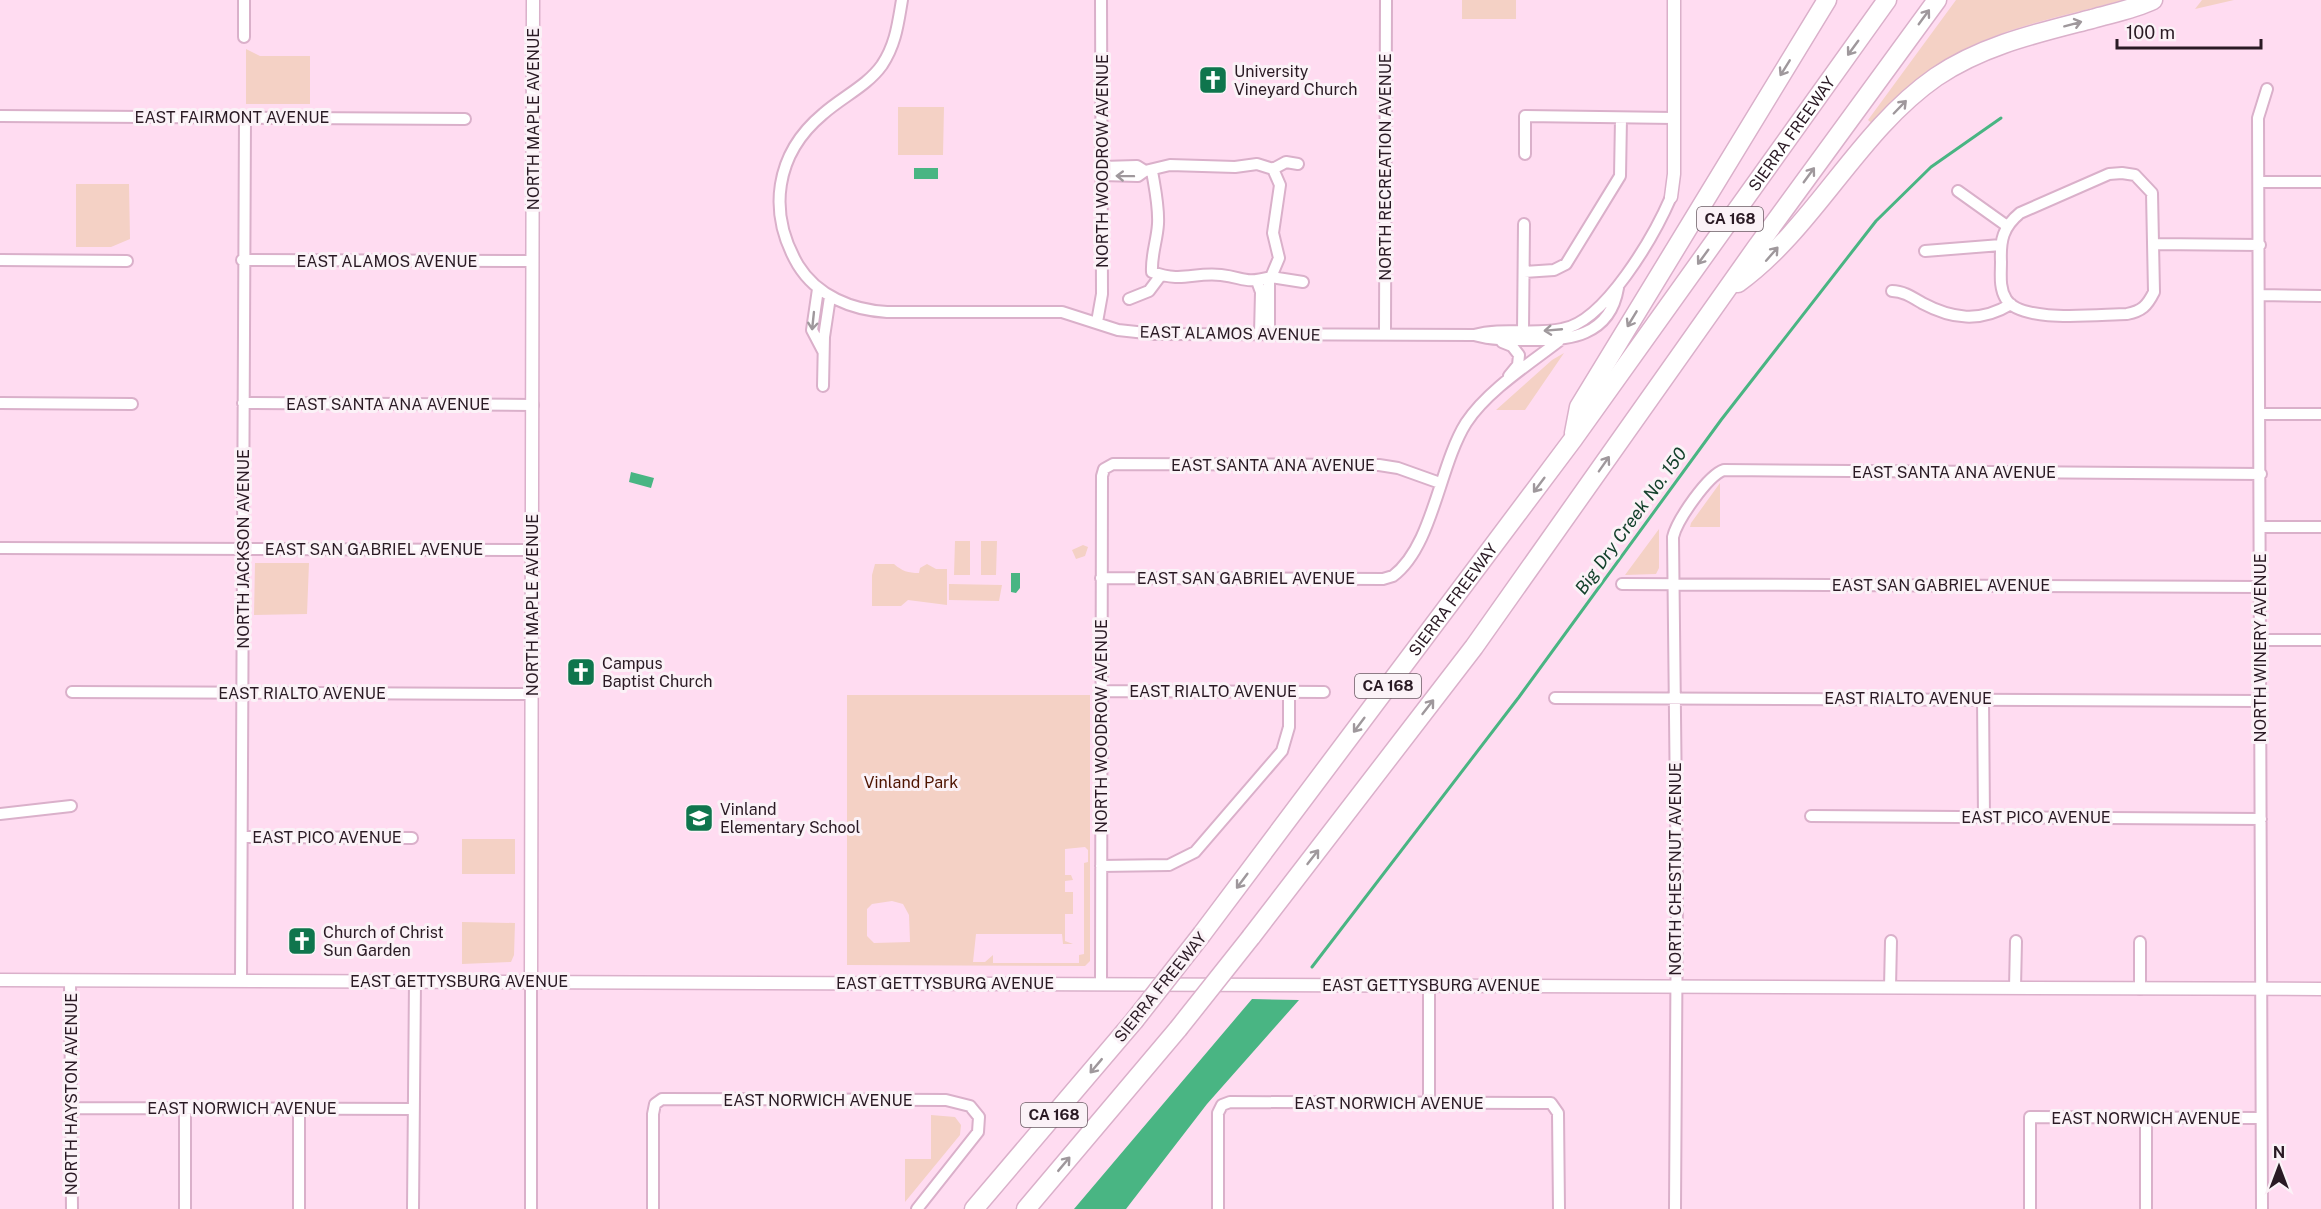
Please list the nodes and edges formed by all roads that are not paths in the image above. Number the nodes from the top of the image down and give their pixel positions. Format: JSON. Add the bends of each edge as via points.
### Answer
{"nodes":[{"id":1,"x":244,"y":0,"type":"edge"},
{"id":2,"x":533,"y":0,"type":"edge"},
{"id":3,"x":1101,"y":0,"type":"edge"},
{"id":4,"x":1386,"y":0,"type":"edge"},
{"id":5,"x":1674,"y":0,"type":"edge"},
{"id":6,"x":1827,"y":0,"type":"edge"},
{"id":7,"x":1887,"y":0,"type":"edge"},
{"id":8,"x":1937,"y":0,"type":"edge"},
{"id":9,"x":2153,"y":0,"type":"edge"},
{"id":10,"x":901,"y":1,"type":"edge"},
{"id":11,"x":244,"y":37,"type":"dead end"},
{"id":12,"x":2267,"y":89,"type":"dead end"},
{"id":13,"x":0,"y":116,"type":"edge"},
{"id":14,"x":245,"y":117,"type":"junction"},
{"id":15,"x":465,"y":118,"type":"dead end"},
{"id":16,"x":1621,"y":118,"type":"junction"},
{"id":17,"x":1674,"y":118,"type":"junction"},
{"id":18,"x":1525,"y":154,"type":"dead end"},
{"id":19,"x":1298,"y":164,"type":"dead end"},
{"id":20,"x":1273,"y":169,"type":"junction"},
{"id":21,"x":1102,"y":171,"type":"junction"},
{"id":22,"x":1148,"y":171,"type":"junction"},
{"id":23,"x":2259,"y":182,"type":"junction"},
{"id":24,"x":2321,"y":182,"type":"edge"},
{"id":25,"x":1958,"y":191,"type":"dead end"},
{"id":26,"x":1671,"y":197,"type":"joint"},
{"id":27,"x":1524,"y":224,"type":"dead end"},
{"id":28,"x":2007,"y":226,"type":"junction"},
{"id":29,"x":2154,"y":244,"type":"junction"},
{"id":30,"x":2001,"y":245,"type":"junction"},
{"id":31,"x":2259,"y":245,"type":"junction"},
{"id":32,"x":1925,"y":251,"type":"dead end"},
{"id":33,"x":0,"y":260,"type":"edge"},
{"id":34,"x":242,"y":260,"type":"junction"},
{"id":35,"x":128,"y":261,"type":"dead end"},
{"id":36,"x":532,"y":261,"type":"junction"},
{"id":37,"x":1524,"y":272,"type":"junction"},
{"id":38,"x":1161,"y":275,"type":"junction"},
{"id":39,"x":1270,"y":277,"type":"junction"},
{"id":40,"x":1257,"y":280,"type":"junction"},
{"id":41,"x":1303,"y":282,"type":"dead end"},
{"id":42,"x":1617,"y":288,"type":"junction"},
{"id":43,"x":818,"y":289,"type":"junction"},
{"id":44,"x":1727,"y":291,"type":"junction"},
{"id":45,"x":1892,"y":291,"type":"dead end"},
{"id":46,"x":2259,"y":295,"type":"junction"},
{"id":47,"x":2321,"y":296,"type":"edge"},
{"id":48,"x":830,"y":297,"type":"junction"},
{"id":49,"x":1129,"y":299,"type":"dead end"},
{"id":50,"x":2011,"y":304,"type":"junction"},
{"id":51,"x":1097,"y":322,"type":"junction"},
{"id":52,"x":1523,"y":331,"type":"junction"},
{"id":53,"x":1264,"y":334,"type":"junction"},
{"id":54,"x":1385,"y":334,"type":"junction"},
{"id":55,"x":1474,"y":335,"type":"junction"},
{"id":56,"x":1491,"y":340,"type":"junction"},
{"id":57,"x":1559,"y":340,"type":"junction"},
{"id":58,"x":824,"y":351,"type":"junction"},
{"id":59,"x":1506,"y":382,"type":"junction"},
{"id":60,"x":823,"y":386,"type":"dead end"},
{"id":61,"x":0,"y":403,"type":"edge"},
{"id":62,"x":243,"y":403,"type":"junction"},
{"id":63,"x":132,"y":404,"type":"dead end"},
{"id":64,"x":533,"y":405,"type":"junction"},
{"id":65,"x":2261,"y":414,"type":"junction"},
{"id":66,"x":2321,"y":414,"type":"edge"},
{"id":67,"x":1574,"y":438,"type":"junction"},
{"id":68,"x":1104,"y":468,"type":"joint"},
{"id":69,"x":2261,"y":474,"type":"junction"},
{"id":70,"x":1440,"y":483,"type":"junction"},
{"id":71,"x":2260,"y":527,"type":"junction"},
{"id":72,"x":2321,"y":527,"type":"edge"},
{"id":73,"x":1675,"y":528,"type":"joint"},
{"id":74,"x":0,"y":548,"type":"edge"},
{"id":75,"x":242,"y":548,"type":"junction"},
{"id":76,"x":532,"y":550,"type":"junction"},
{"id":77,"x":1101,"y":578,"type":"junction"},
{"id":78,"x":1622,"y":584,"type":"dead end"},
{"id":79,"x":1674,"y":584,"type":"junction"},
{"id":80,"x":2260,"y":587,"type":"junction"},
{"id":81,"x":2260,"y":640,"type":"junction"},
{"id":82,"x":2321,"y":640,"type":"edge"},
{"id":83,"x":1101,"y":691,"type":"junction"},
{"id":84,"x":72,"y":692,"type":"dead end"},
{"id":85,"x":243,"y":692,"type":"junction"},
{"id":86,"x":1289,"y":692,"type":"junction"},
{"id":87,"x":1324,"y":692,"type":"dead end"},
{"id":88,"x":532,"y":694,"type":"junction"},
{"id":89,"x":1555,"y":698,"type":"dead end"},
{"id":90,"x":1675,"y":698,"type":"junction"},
{"id":91,"x":1983,"y":698,"type":"junction"},
{"id":92,"x":2260,"y":701,"type":"junction"},
{"id":93,"x":71,"y":806,"type":"dead end"},
{"id":94,"x":0,"y":814,"type":"edge"},
{"id":95,"x":1812,"y":816,"type":"dead end"},
{"id":96,"x":1984,"y":817,"type":"junction"},
{"id":97,"x":2261,"y":819,"type":"junction"},
{"id":98,"x":242,"y":837,"type":"junction"},
{"id":99,"x":412,"y":838,"type":"dead end"},
{"id":100,"x":1101,"y":866,"type":"junction"},
{"id":101,"x":1891,"y":941,"type":"dead end"},
{"id":102,"x":2016,"y":941,"type":"dead end"},
{"id":103,"x":2140,"y":942,"type":"dead end"},
{"id":104,"x":0,"y":980,"type":"edge"},
{"id":105,"x":70,"y":980,"type":"junction"},
{"id":106,"x":242,"y":980,"type":"junction"},
{"id":107,"x":415,"y":981,"type":"junction"},
{"id":108,"x":531,"y":982,"type":"junction"},
{"id":109,"x":1101,"y":983,"type":"junction"},
{"id":110,"x":1429,"y":985,"type":"junction"},
{"id":111,"x":1675,"y":986,"type":"junction"},
{"id":112,"x":1890,"y":987,"type":"junction"},
{"id":113,"x":2015,"y":988,"type":"junction"},
{"id":114,"x":2140,"y":989,"type":"junction"},
{"id":115,"x":2262,"y":989,"type":"junction"},
{"id":116,"x":2321,"y":989,"type":"edge"},
{"id":117,"x":1429,"y":1103,"type":"junction"},
{"id":118,"x":71,"y":1108,"type":"junction"},
{"id":119,"x":186,"y":1108,"type":"junction"},
{"id":120,"x":299,"y":1108,"type":"junction"},
{"id":121,"x":413,"y":1109,"type":"junction"},
{"id":122,"x":2261,"y":1118,"type":"junction"},
{"id":123,"x":2146,"y":1119,"type":"junction"},
{"id":124,"x":72,"y":1209,"type":"edge"},
{"id":125,"x":185,"y":1209,"type":"edge"},
{"id":126,"x":299,"y":1209,"type":"edge"},
{"id":127,"x":413,"y":1209,"type":"edge"},
{"id":128,"x":531,"y":1209,"type":"edge"},
{"id":129,"x":653,"y":1209,"type":"edge"},
{"id":130,"x":917,"y":1209,"type":"edge"},
{"id":131,"x":974,"y":1209,"type":"edge"},
{"id":132,"x":1026,"y":1209,"type":"edge"},
{"id":133,"x":1218,"y":1209,"type":"edge"},
{"id":134,"x":1558,"y":1209,"type":"edge"},
{"id":135,"x":1675,"y":1209,"type":"edge"},
{"id":136,"x":2030,"y":1209,"type":"edge"},
{"id":137,"x":2146,"y":1209,"type":"edge"},
{"id":138,"x":2262,"y":1209,"type":"edge"}],
"edges":[{"from":1,"to":11,"type":"street"},
{"from":2,"to":36,"type":"street","name":"NORTH MAPLE AVENUE"},
{"from":3,"to":21,"type":"street","name":"NORTH WOODROW AVENUE"},
{"from":4,"to":54,"type":"street","name":"NORTH RECREATION AVENUE"},
{"from":5,"to":17,"type":"street"},
{"from":6,"to":67,"type":"highway","one_way":true,"via":[[1579,407]]},
{"from":7,"to":67,"type":"highway","name":"SIERRA FREEWAY","number":"CA 168","one_way":true},
{"from":44,"to":8,"type":"highway","number":"CA 168","one_way":true},
{"from":44,"to":9,"type":"highway","one_way":true,"via":[[1763,265],[1877,132],[1936,77],[1993,47]]},
{"from":10,"to":43,"type":"street","name":"EAST ALAMOS AVENUE","via":[[896,34],[881,65],[861,86],[809,126],[795,144],[781,176],[778,206],[783,233],[800,268]]},
{"from":12,"to":23,"type":"street","name":"NORTH WINERY AVENUE","via":[[2259,113]]},
{"from":13,"to":14,"type":"street","name":"EAST FAIRMONT AVENUE"},
{"from":14,"to":15,"type":"street","name":"EAST FAIRMONT AVENUE"},
{"from":14,"to":34,"type":"street","name":"NORTH JACKSON AVENUE"},
{"from":16,"to":17,"type":"street"},
{"from":16,"to":18,"type":"street","via":[[1525,116]]},
{"from":16,"to":37,"type":"street","via":[[1620,176],[1566,264],[1554,270]]},
{"from":17,"to":26,"type":"street"},
{"from":19,"to":20,"type":"street","via":[[1286,162]]},
{"from":20,"to":22,"type":"street","via":[[1257,164],[1170,165]]},
{"from":20,"to":39,"type":"street","via":[[1280,185],[1273,233],[1279,258]]},
{"from":21,"to":22,"type":"street","via":[[1137,166]]},
{"from":21,"to":51,"type":"street","name":"NORTH WOODROW AVENUE","via":[[1102,294]]},
{"from":22,"to":38,"type":"street","via":[[1158,208],[1152,272]]},
{"from":23,"to":24,"type":"street"},
{"from":23,"to":31,"type":"street","name":"NORTH WINERY AVENUE"},
{"from":25,"to":28,"type":"street"},
{"from":26,"to":42,"type":"street"},
{"from":27,"to":37,"type":"street"},
{"from":28,"to":29,"type":"street","via":[[2020,213],[2109,174],[2122,173],[2135,175],[2152,193]]},
{"from":28,"to":30,"type":"street"},
{"from":29,"to":31,"type":"street"},
{"from":29,"to":50,"type":"street","via":[[2154,292],[2140,311],[2045,315],[2027,313]]},
{"from":30,"to":32,"type":"street"},
{"from":30,"to":50,"type":"street","via":[[2001,286]]},
{"from":31,"to":46,"type":"street","name":"NORTH WINERY AVENUE"},
{"from":33,"to":35,"type":"street"},
{"from":34,"to":36,"type":"street","name":"EAST ALAMOS AVENUE"},
{"from":34,"to":62,"type":"street","name":"NORTH JACKSON AVENUE"},
{"from":36,"to":64,"type":"street","name":"NORTH MAPLE AVENUE"},
{"from":37,"to":52,"type":"street"},
{"from":38,"to":40,"type":"street","via":[[1171,279],[1220,275]]},
{"from":38,"to":49,"type":"street","via":[[1149,291]]},
{"from":39,"to":40,"type":"street"},
{"from":39,"to":41,"type":"street"},
{"from":39,"to":53,"type":"street"},
{"from":40,"to":53,"type":"street"},
{"from":42,"to":52,"type":"street","one_way":true,"via":[[1577,325]]},
{"from":42,"to":57,"type":"street","via":[[1615,305],[1599,323],[1581,334]]},
{"from":43,"to":48,"type":"street","name":"EAST ALAMOS AVENUE"},
{"from":43,"to":58,"type":"street","one_way":true,"via":[[812,330]]},
{"from":132,"to":44,"type":"highway","number":"CA 168","one_way":true,"bridge":true,"via":[[1178,1029],[1474,647]]},
{"from":45,"to":50,"type":"street","via":[[1956,316],[1996,314]]},
{"from":46,"to":47,"type":"street"},
{"from":46,"to":65,"type":"street","name":"NORTH WINERY AVENUE"},
{"from":48,"to":51,"type":"street","name":"EAST ALAMOS AVENUE","via":[[887,312],[1062,312]]},
{"from":48,"to":58,"type":"street"},
{"from":51,"to":53,"type":"street","name":"EAST ALAMOS AVENUE","via":[[1118,330],[1146,333]]},
{"from":52,"to":55,"type":"street","via":[[1490,330]]},
{"from":53,"to":54,"type":"street","name":"EAST ALAMOS AVENUE"},
{"from":54,"to":55,"type":"street","name":"EAST ALAMOS AVENUE"},
{"from":55,"to":56,"type":"street"},
{"from":56,"to":57,"type":"street"},
{"from":56,"to":59,"type":"street","via":[[1509,345],[1520,355]]},
{"from":57,"to":59,"type":"street"},
{"from":58,"to":60,"type":"street"},
{"from":59,"to":70,"type":"street","via":[[1468,421]]},
{"from":61,"to":63,"type":"street"},
{"from":62,"to":64,"type":"street","name":"EAST SANTA ANA AVENUE"},
{"from":62,"to":75,"type":"street","name":"NORTH JACKSON AVENUE"},
{"from":64,"to":76,"type":"street","name":"NORTH MAPLE AVENUE"},
{"from":65,"to":66,"type":"street"},
{"from":65,"to":69,"type":"street","name":"NORTH WINERY AVENUE"},
{"from":67,"to":131,"type":"highway","name":"SIERRA FREEWAY","number":"CA 168","one_way":true,"bridge":true,"via":[[1202,934],[1134,1021]]},
{"from":68,"to":70,"type":"street","name":"EAST SANTA ANA AVENUE","via":[[1113,464],[1379,465]]},
{"from":68,"to":77,"type":"street","name":"NORTH WOODROW AVENUE"},
{"from":69,"to":71,"type":"street","name":"NORTH WINERY AVENUE"},
{"from":69,"to":73,"type":"street","name":"EAST SANTA ANA AVENUE","via":[[1724,470],[1714,475]]},
{"from":70,"to":77,"type":"street","name":"EAST SAN GABRIEL AVENUE","via":[[1421,538],[1391,577]]},
{"from":71,"to":72,"type":"street"},
{"from":71,"to":80,"type":"street","name":"NORTH WINERY AVENUE"},
{"from":73,"to":79,"type":"street","name":"NORTH CHESTNUT AVENUE"},
{"from":74,"to":75,"type":"street","name":"EAST SAN GABRIEL AVENUE"},
{"from":75,"to":76,"type":"street","name":"EAST SAN GABRIEL AVENUE"},
{"from":75,"to":85,"type":"street","name":"NORTH JACKSON AVENUE"},
{"from":76,"to":88,"type":"street","name":"NORTH MAPLE AVENUE"},
{"from":77,"to":83,"type":"street","name":"NORTH WOODROW AVENUE"},
{"from":78,"to":79,"type":"street","name":"EAST SAN GABRIEL AVENUE"},
{"from":79,"to":80,"type":"street","name":"EAST SAN GABRIEL AVENUE"},
{"from":79,"to":90,"type":"street","name":"NORTH CHESTNUT AVENUE"},
{"from":80,"to":81,"type":"street","name":"NORTH WINERY AVENUE"},
{"from":81,"to":82,"type":"street"},
{"from":81,"to":92,"type":"street","name":"NORTH WINERY AVENUE"},
{"from":83,"to":86,"type":"street","name":"EAST RIALTO AVENUE"},
{"from":83,"to":100,"type":"street","name":"NORTH WOODROW AVENUE"},
{"from":84,"to":85,"type":"street","name":"EAST RIALTO AVENUE"},
{"from":85,"to":88,"type":"street","name":"EAST RIALTO AVENUE"},
{"from":85,"to":98,"type":"street","name":"NORTH JACKSON AVENUE"},
{"from":86,"to":87,"type":"street","name":"EAST RIALTO AVENUE"},
{"from":86,"to":100,"type":"street","via":[[1289,727],[1281,751],[1195,852],[1170,865]]},
{"from":88,"to":108,"type":"street","name":"NORTH MAPLE AVENUE"},
{"from":89,"to":90,"type":"street","name":"EAST RIALTO AVENUE"},
{"from":90,"to":91,"type":"street","name":"EAST RIALTO AVENUE"},
{"from":90,"to":111,"type":"street","name":"NORTH CHESTNUT AVENUE"},
{"from":91,"to":92,"type":"street","name":"EAST RIALTO AVENUE"},
{"from":91,"to":96,"type":"street"},
{"from":92,"to":97,"type":"street","name":"NORTH WINERY AVENUE"},
{"from":93,"to":94,"type":"street"},
{"from":95,"to":96,"type":"street","name":"EAST PICO AVENUE"},
{"from":96,"to":97,"type":"street","name":"EAST PICO AVENUE"},
{"from":97,"to":115,"type":"street","name":"NORTH WINERY AVENUE"},
{"from":98,"to":99,"type":"street","name":"EAST PICO AVENUE"},
{"from":98,"to":106,"type":"street","name":"NORTH JACKSON AVENUE"},
{"from":100,"to":109,"type":"street","name":"NORTH WOODROW AVENUE"},
{"from":101,"to":112,"type":"street"},
{"from":102,"to":113,"type":"street"},
{"from":103,"to":114,"type":"street"},
{"from":104,"to":105,"type":"street","name":"EAST GETTYSBURG AVENUE"},
{"from":105,"to":106,"type":"street","name":"EAST GETTYSBURG AVENUE"},
{"from":105,"to":118,"type":"street","name":"NORTH HAYSTON AVENUE"},
{"from":106,"to":107,"type":"street","name":"EAST GETTYSBURG AVENUE"},
{"from":107,"to":108,"type":"street","name":"EAST GETTYSBURG AVENUE"},
{"from":107,"to":121,"type":"street"},
{"from":108,"to":109,"type":"street","name":"EAST GETTYSBURG AVENUE"},
{"from":108,"to":128,"type":"street","name":"NORTH MAPLE AVENUE"},
{"from":109,"to":110,"type":"street","name":"EAST GETTYSBURG AVENUE"},
{"from":110,"to":111,"type":"street","name":"EAST GETTYSBURG AVENUE"},
{"from":110,"to":117,"type":"street"},
{"from":111,"to":112,"type":"street","name":"EAST GETTYSBURG AVENUE"},
{"from":111,"to":135,"type":"street","name":"NORTH CHESTNUT AVENUE"},
{"from":112,"to":113,"type":"street","name":"EAST GETTYSBURG AVENUE"},
{"from":113,"to":114,"type":"street","name":"EAST GETTYSBURG AVENUE"},
{"from":114,"to":115,"type":"street","name":"EAST GETTYSBURG AVENUE"},
{"from":115,"to":116,"type":"street","name":"EAST GETTYSBURG AVENUE"},
{"from":115,"to":122,"type":"street","name":"NORTH WINERY AVENUE"},
{"from":117,"to":133,"type":"street","name":"EAST NORWICH AVENUE","via":[[1222,1105],[1218,1113]]},
{"from":117,"to":134,"type":"street","name":"EAST NORWICH AVENUE","via":[[1549,1103],[1557,1107]]},
{"from":118,"to":119,"type":"street","name":"EAST NORWICH AVENUE"},
{"from":118,"to":124,"type":"street","name":"NORTH HAYSTON AVENUE"},
{"from":119,"to":120,"type":"street","name":"EAST NORWICH AVENUE"},
{"from":119,"to":125,"type":"street"},
{"from":120,"to":121,"type":"street","name":"EAST NORWICH AVENUE"},
{"from":120,"to":126,"type":"street"},
{"from":121,"to":127,"type":"street"},
{"from":122,"to":123,"type":"street","name":"EAST NORWICH AVENUE"},
{"from":122,"to":138,"type":"street","name":"NORTH WINERY AVENUE"},
{"from":123,"to":136,"type":"street","name":"EAST NORWICH AVENUE","via":[[2030,1117]]},
{"from":123,"to":137,"type":"street"},
{"from":129,"to":130,"type":"street","name":"EAST NORWICH AVENUE","via":[[655,1104],[662,1099],[962,1102],[978,1114],[974,1140]]}]}
